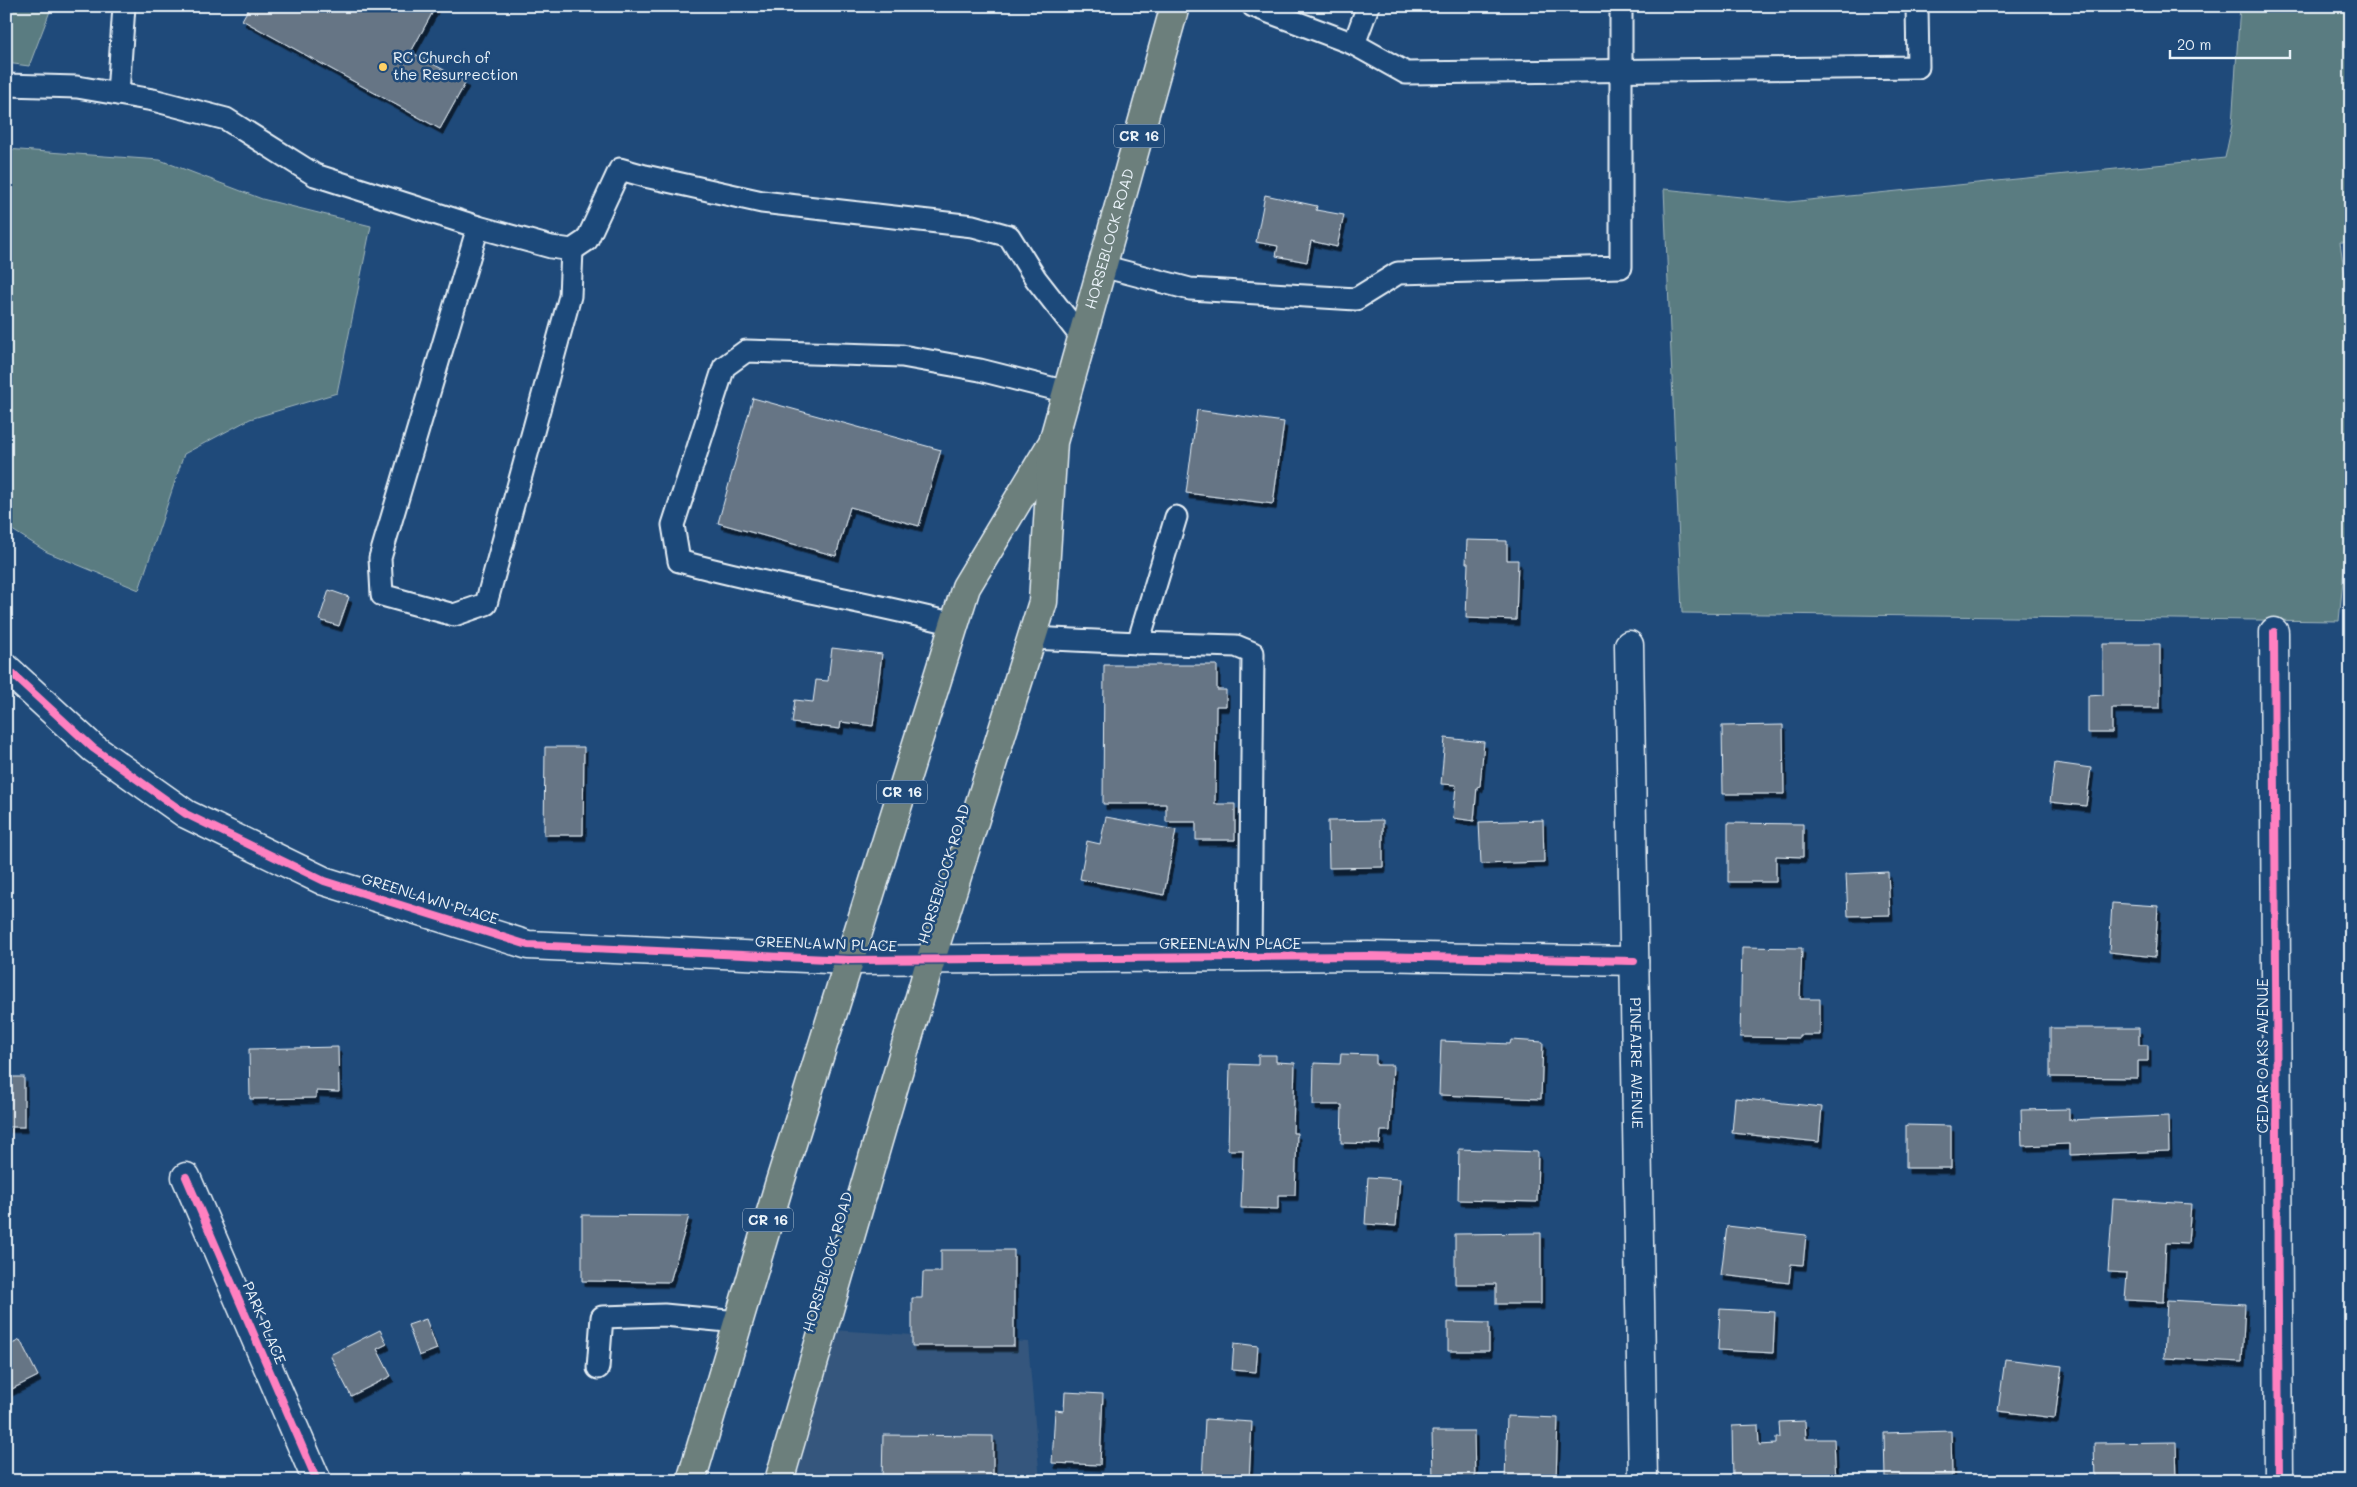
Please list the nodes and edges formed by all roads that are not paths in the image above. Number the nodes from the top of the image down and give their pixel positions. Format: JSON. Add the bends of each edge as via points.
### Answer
{"nodes":[{"id":1,"x":124,"y":6,"type":"edge"},
{"id":2,"x":1175,"y":6,"type":"edge"},
{"id":3,"x":1254,"y":6,"type":"edge"},
{"id":4,"x":1368,"y":6,"type":"edge"},
{"id":5,"x":1621,"y":6,"type":"edge"},
{"id":6,"x":1917,"y":6,"type":"edge"},
{"id":7,"x":1354,"y":44,"type":"junction"},
{"id":8,"x":1621,"y":70,"type":"junction"},
{"id":9,"x":6,"y":85,"type":"edge"},
{"id":10,"x":118,"y":94,"type":"junction"},
{"id":11,"x":478,"y":227,"type":"junction"},
{"id":12,"x":572,"y":250,"type":"junction"},
{"id":13,"x":1102,"y":266,"type":"junction"},
{"id":14,"x":1082,"y":338,"type":"junction"},
{"id":15,"x":1067,"y":392,"type":"junction"},
{"id":16,"x":1053,"y":442,"type":"junction"},
{"id":17,"x":1176,"y":517,"type":"dead end"},
{"id":18,"x":954,"y":624,"type":"junction"},
{"id":19,"x":2274,"y":632,"type":"dead end"},
{"id":20,"x":1032,"y":638,"type":"junction"},
{"id":21,"x":1138,"y":643,"type":"junction"},
{"id":22,"x":1629,"y":645,"type":"dead end"},
{"id":23,"x":6,"y":668,"type":"edge"},
{"id":24,"x":1250,"y":957,"type":"junction"},
{"id":25,"x":931,"y":959,"type":"junction"},
{"id":26,"x":849,"y":960,"type":"junction"},
{"id":27,"x":1634,"y":961,"type":"junction"},
{"id":28,"x":186,"y":1177,"type":"dead end"},
{"id":29,"x":738,"y":1322,"type":"junction"},
{"id":30,"x":598,"y":1368,"type":"dead end"},
{"id":31,"x":317,"y":1481,"type":"edge"},
{"id":32,"x":691,"y":1481,"type":"edge"},
{"id":33,"x":779,"y":1481,"type":"edge"},
{"id":34,"x":1643,"y":1481,"type":"edge"},
{"id":35,"x":2279,"y":1481,"type":"edge"}],
"edges":[{"from":1,"to":10,"type":"lane"},
{"from":2,"to":13,"type":"main road","name":"HORSEBLOCK ROAD","number":"CR 16"},
{"from":3,"to":7,"type":"lane"},
{"from":4,"to":7,"type":"lane"},
{"from":5,"to":8,"type":"lane"},
{"from":6,"to":8,"type":"lane","via":[[1918,67]]},
{"from":7,"to":8,"type":"lane","via":[[1406,73]]},
{"from":8,"to":13,"type":"lane","via":[[1621,267],[1398,273],[1356,298],[1190,289]]},
{"from":9,"to":10,"type":"lane","via":[[78,87]]},
{"from":10,"to":11,"type":"lane","via":[[226,119],[315,175]]},
{"from":11,"to":12,"type":"lane"},
{"from":11,"to":12,"type":"lane","via":[[380,558],[382,595],[454,615],[486,604],[570,296]]},
{"from":12,"to":14,"type":"lane","via":[[587,240],[620,169],[762,202],[974,226],[1009,236],[1036,279]]},
{"from":13,"to":14,"type":"main road","name":"HORSEBLOCK ROAD","number":"CR 16"},
{"from":14,"to":15,"type":"main road","name":"HORSEBLOCK ROAD","number":"CR 16"},
{"from":15,"to":16,"type":"main road","name":"HORSEBLOCK ROAD","number":"CR 16"},
{"from":15,"to":18,"type":"lane","via":[[980,370],[902,356],[746,351],[724,367],[673,525],[679,561],[746,579],[888,607]]},
{"from":16,"to":18,"type":"main road","name":"HORSEBLOCK ROAD","number":"CR 16","via":[[966,587]]},
{"from":16,"to":20,"type":"main road","name":"HORSEBLOCK ROAD","number":"CR 16","via":[[1043,602]]},
{"from":17,"to":21,"type":"lane"},
{"from":18,"to":26,"type":"main road","name":"HORSEBLOCK ROAD","number":"CR 16"},
{"from":19,"to":35,"type":"street","name":"CEDAR OAKS AVENUE"},
{"from":20,"to":21,"type":"lane"},
{"from":20,"to":25,"type":"main road","name":"HORSEBLOCK ROAD","number":"CR 16"},
{"from":21,"to":24,"type":"lane","via":[[1236,646],[1253,653]]},
{"from":22,"to":27,"type":"street","name":"PINEAIRE AVENUE"},
{"from":23,"to":26,"type":"street","name":"GREENLAWN PLACE","via":[[93,748],[186,814],[324,881],[528,944]]},
{"from":24,"to":25,"type":"street","name":"GREENLAWN PLACE"},
{"from":24,"to":27,"type":"street","name":"GREENLAWN PLACE"},
{"from":25,"to":26,"type":"street","name":"GREENLAWN PLACE"},
{"from":25,"to":33,"type":"main road","name":"HORSEBLOCK ROAD","number":"CR 16"},
{"from":26,"to":29,"type":"main road","name":"HORSEBLOCK ROAD","number":"CR 16"},
{"from":27,"to":34,"type":"street","name":"PINEAIRE AVENUE"},
{"from":28,"to":31,"type":"street","name":"PARK PLACE"},
{"from":29,"to":30,"type":"lane","via":[[664,1315],[602,1317]]},
{"from":29,"to":32,"type":"main road","name":"HORSEBLOCK ROAD","number":"CR 16"}]}
